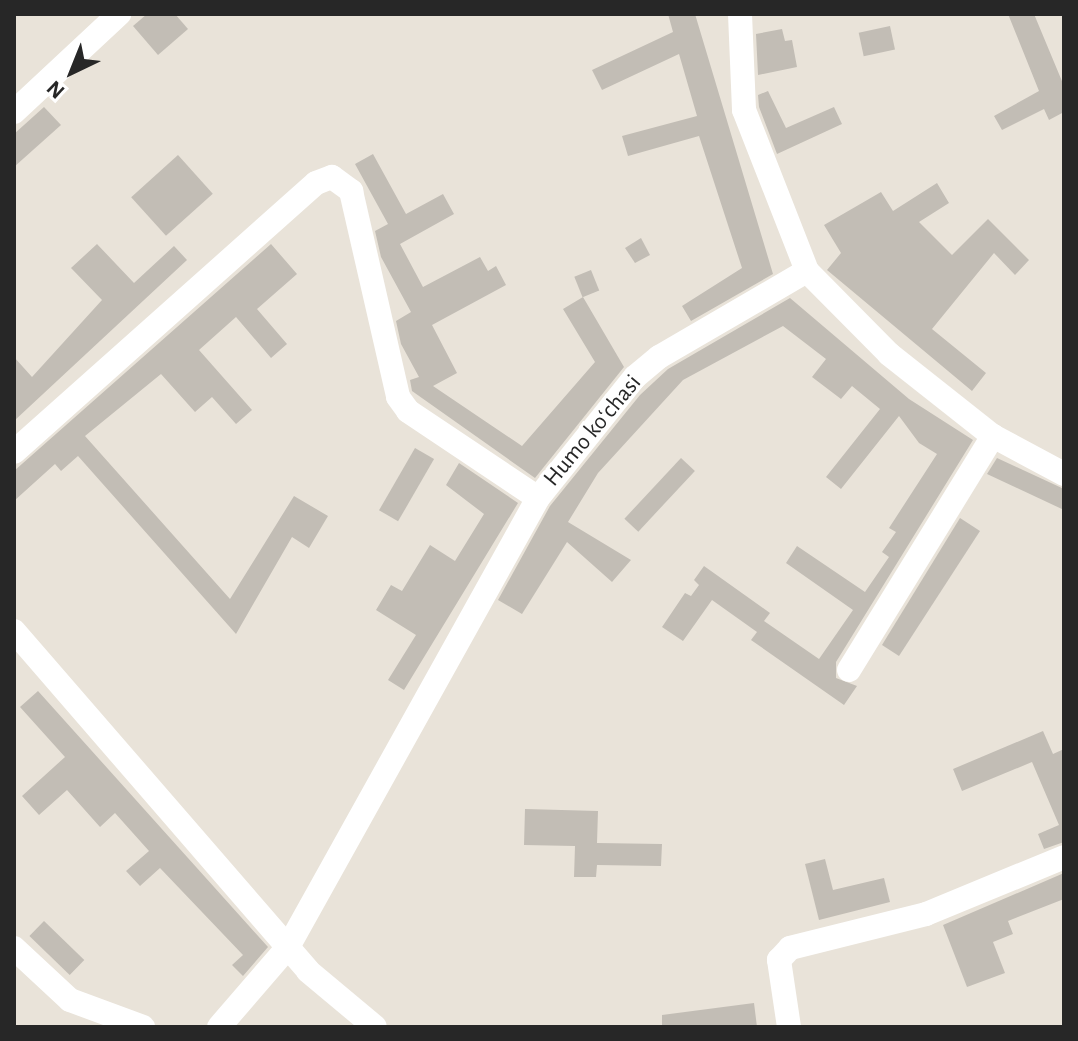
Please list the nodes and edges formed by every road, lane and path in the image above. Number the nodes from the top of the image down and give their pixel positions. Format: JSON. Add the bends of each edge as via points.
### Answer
{"nodes":[{"id":1,"x":119,"y":14,"type":"edge"},
{"id":2,"x":740,"y":14,"type":"edge"},
{"id":3,"x":14,"y":112,"type":"edge"},
{"id":4,"x":807,"y":271,"type":"junction"},
{"id":5,"x":993,"y":436,"type":"junction"},
{"id":6,"x":14,"y":452,"type":"edge"},
{"id":7,"x":1064,"y":474,"type":"edge"},
{"id":8,"x":538,"y":498,"type":"junction"},
{"id":9,"x":14,"y":631,"type":"edge"},
{"id":10,"x":849,"y":670,"type":"dead end"},
{"id":11,"x":1064,"y":857,"type":"edge"},
{"id":12,"x":288,"y":947,"type":"junction"},
{"id":13,"x":14,"y":948,"type":"edge"},
{"id":14,"x":143,"y":1027,"type":"edge"},
{"id":15,"x":219,"y":1027,"type":"edge"},
{"id":16,"x":375,"y":1027,"type":"edge"},
{"id":17,"x":789,"y":1027,"type":"edge"}],
"edges":[{"from":1,"to":3,"type":"street"},
{"from":2,"to":4,"type":"street","via":[[737,58],[744,110]]},
{"from":4,"to":5,"type":"street","via":[[889,354]]},
{"from":4,"to":8,"type":"street","name":"Humo koʻchasi","via":[[659,357],[635,377]]},
{"from":5,"to":7,"type":"street"},
{"from":5,"to":10,"type":"street"},
{"from":6,"to":8,"type":"street","via":[[316,183],[332,177],[351,191],[398,397],[408,411]]},
{"from":8,"to":12,"type":"street","name":"Humo koʻchasi"},
{"from":9,"to":12,"type":"street"},
{"from":11,"to":17,"type":"street","via":[[926,914],[790,948],[779,960]]},
{"from":12,"to":15,"type":"street","name":"Humo koʻchasi"},
{"from":12,"to":16,"type":"street","via":[[328,990]]},
{"from":13,"to":14,"type":"street","via":[[70,1000]]}]}
